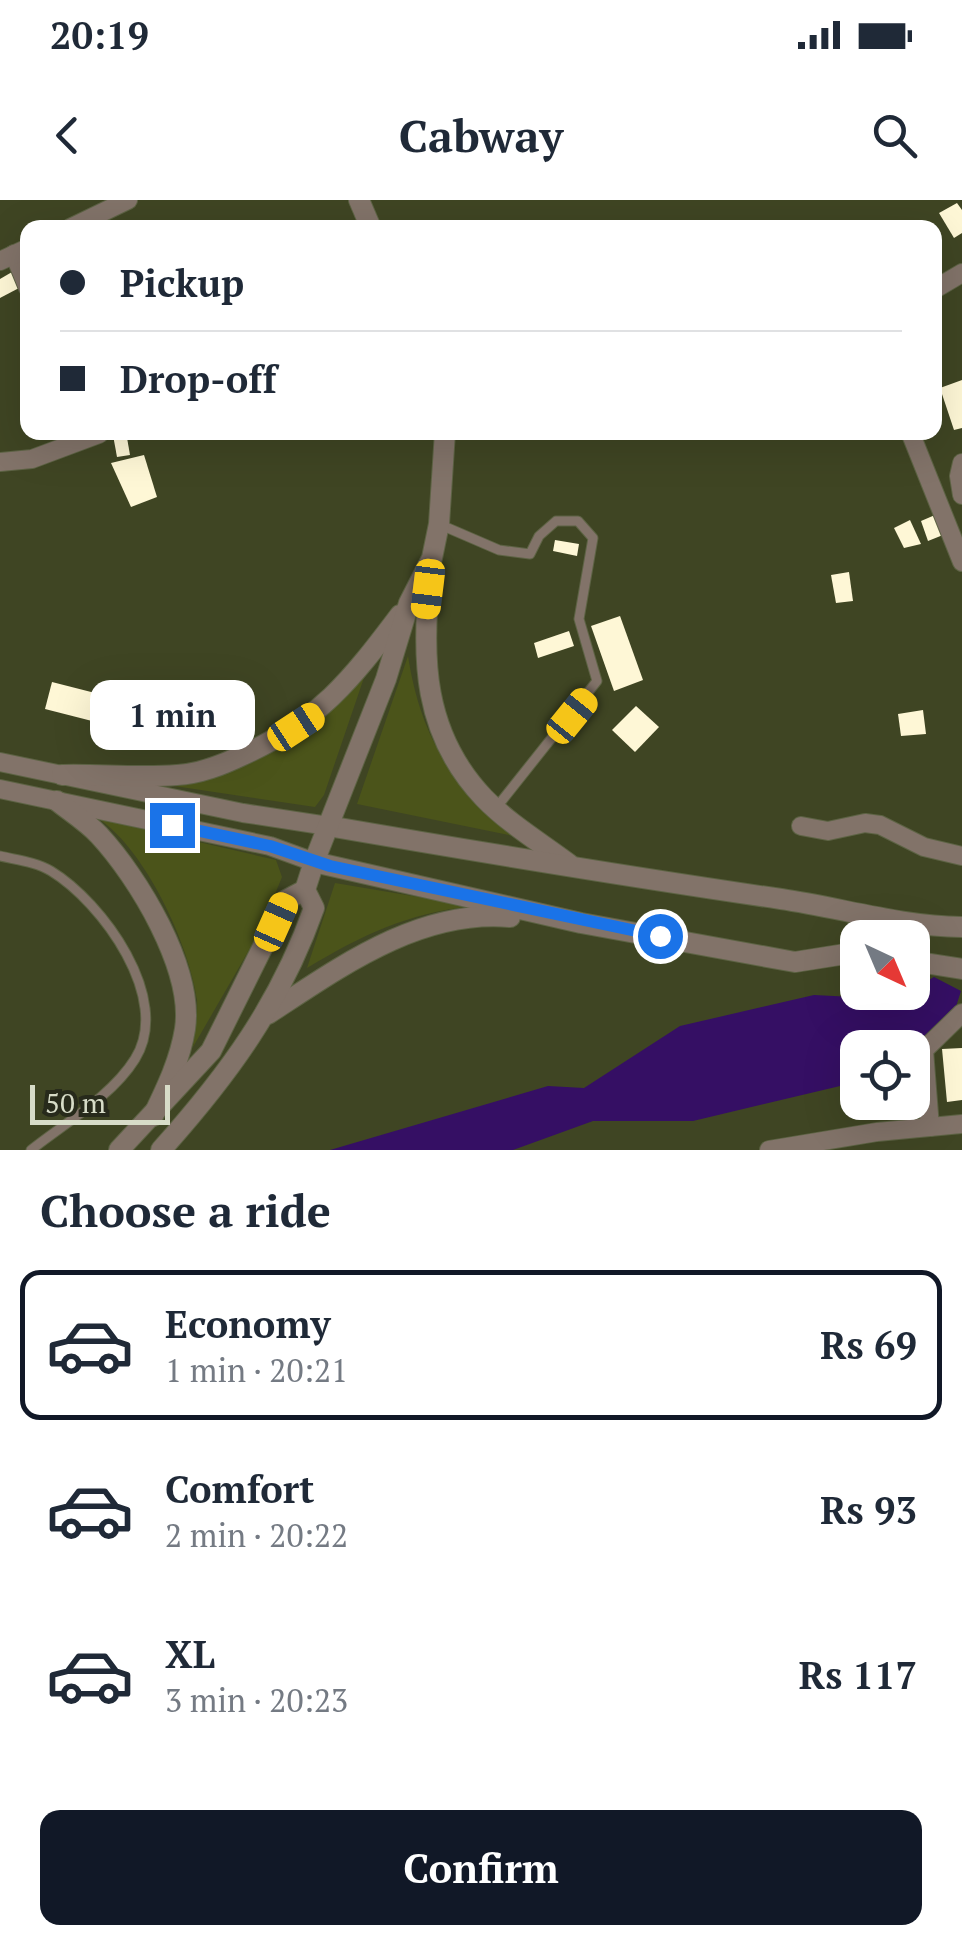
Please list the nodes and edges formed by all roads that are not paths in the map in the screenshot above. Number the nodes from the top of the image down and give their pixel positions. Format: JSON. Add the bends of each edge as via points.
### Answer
{"nodes":[{"id":1,"x":128,"y":200,"type":"edge"},
{"id":2,"x":87,"y":220,"type":"edge"},
{"id":3,"x":83,"y":440,"type":"edge"},
{"id":4,"x":444,"y":440,"type":"edge"},
{"id":5,"x":913,"y":440,"type":"edge"},
{"id":6,"x":0,"y":462,"type":"edge"},
{"id":7,"x":962,"y":463,"type":"edge"},
{"id":8,"x":962,"y":495,"type":"edge"},
{"id":9,"x":439,"y":524,"type":"junction"},
{"id":10,"x":432,"y":558,"type":"junction"},
{"id":11,"x":962,"y":562,"type":"edge"},
{"id":12,"x":409,"y":603,"type":"junction"},
{"id":13,"x":0,"y":762,"type":"edge"},
{"id":14,"x":62,"y":775,"type":"junction"},
{"id":15,"x":0,"y":789,"type":"edge"},
{"id":16,"x":57,"y":801,"type":"junction"},
{"id":17,"x":496,"y":808,"type":"junction"},
{"id":18,"x":328,"y":826,"type":"junction"},
{"id":19,"x":801,"y":826,"type":"dead end"},
{"id":20,"x":0,"y":856,"type":"edge"},
{"id":21,"x":962,"y":856,"type":"edge"},
{"id":22,"x":314,"y":862,"type":"junction"},
{"id":23,"x":575,"y":869,"type":"junction"},
{"id":24,"x":305,"y":890,"type":"junction"},
{"id":25,"x":581,"y":923,"type":"junction"},
{"id":26,"x":962,"y":926,"type":"edge"},
{"id":27,"x":840,"y":955,"type":"edge"},
{"id":28,"x":930,"y":964,"type":"edge"},
{"id":29,"x":962,"y":970,"type":"edge"},
{"id":30,"x":962,"y":1013,"type":"edge"},
{"id":31,"x":268,"y":1014,"type":"junction"},
{"id":32,"x":153,"y":1116,"type":"junction"},
{"id":33,"x":962,"y":1124,"type":"edge"},
{"id":34,"x":930,"y":1127,"type":"junction"},
{"id":35,"x":31,"y":1150,"type":"edge"},
{"id":36,"x":119,"y":1150,"type":"edge"},
{"id":37,"x":161,"y":1150,"type":"edge"},
{"id":38,"x":769,"y":1150,"type":"edge"}],
"edges":[{"from":1,"to":2,"type":"street"},
{"from":3,"to":6,"type":"street","via":[[32,459]]},
{"from":4,"to":9,"type":"street"},
{"from":5,"to":11,"type":"street"},
{"from":7,"to":8,"type":"street"},
{"from":9,"to":10,"type":"street"},
{"from":9,"to":17,"type":"lane","via":[[499,550],[530,554],[556,521],[578,521],[593,538],[579,620],[597,681]]},
{"from":10,"to":12,"type":"street"},
{"from":10,"to":17,"type":"street","via":[[425,620],[432,714],[452,754]]},
{"from":12,"to":14,"type":"street","via":[[356,674],[316,714],[275,741],[179,775]]},
{"from":12,"to":18,"type":"street"},
{"from":13,"to":14,"type":"street"},
{"from":14,"to":18,"type":"street"},
{"from":15,"to":16,"type":"street"},
{"from":16,"to":22,"type":"street","via":[[270,846]]},
{"from":16,"to":32,"type":"street","via":[[123,863],[170,948],[186,1024],[177,1066]]},
{"from":17,"to":23,"type":"street"},
{"from":18,"to":22,"type":"street"},
{"from":18,"to":23,"type":"street"},
{"from":19,"to":21,"type":"street","via":[[828,831],[880,825],[924,847]]},
{"from":20,"to":35,"type":"lane","via":[[55,873],[100,913],[143,993],[146,1025],[137,1056],[120,1078]]},
{"from":22,"to":24,"type":"street"},
{"from":22,"to":25,"type":"street"},
{"from":23,"to":26,"type":"street","via":[[825,905],[896,922]]},
{"from":24,"to":31,"type":"street","via":[[314,908]]},
{"from":24,"to":32,"type":"street","via":[[286,900],[210,1051]]},
{"from":25,"to":27,"type":"street","via":[[795,962]]},
{"from":25,"to":31,"type":"street","via":[[490,915],[398,936]]},
{"from":28,"to":29,"type":"street"},
{"from":30,"to":34,"type":"street","via":[[924,1050]]},
{"from":31,"to":37,"type":"street"},
{"from":32,"to":36,"type":"street"},
{"from":33,"to":34,"type":"street"},
{"from":34,"to":38,"type":"street"}]}
